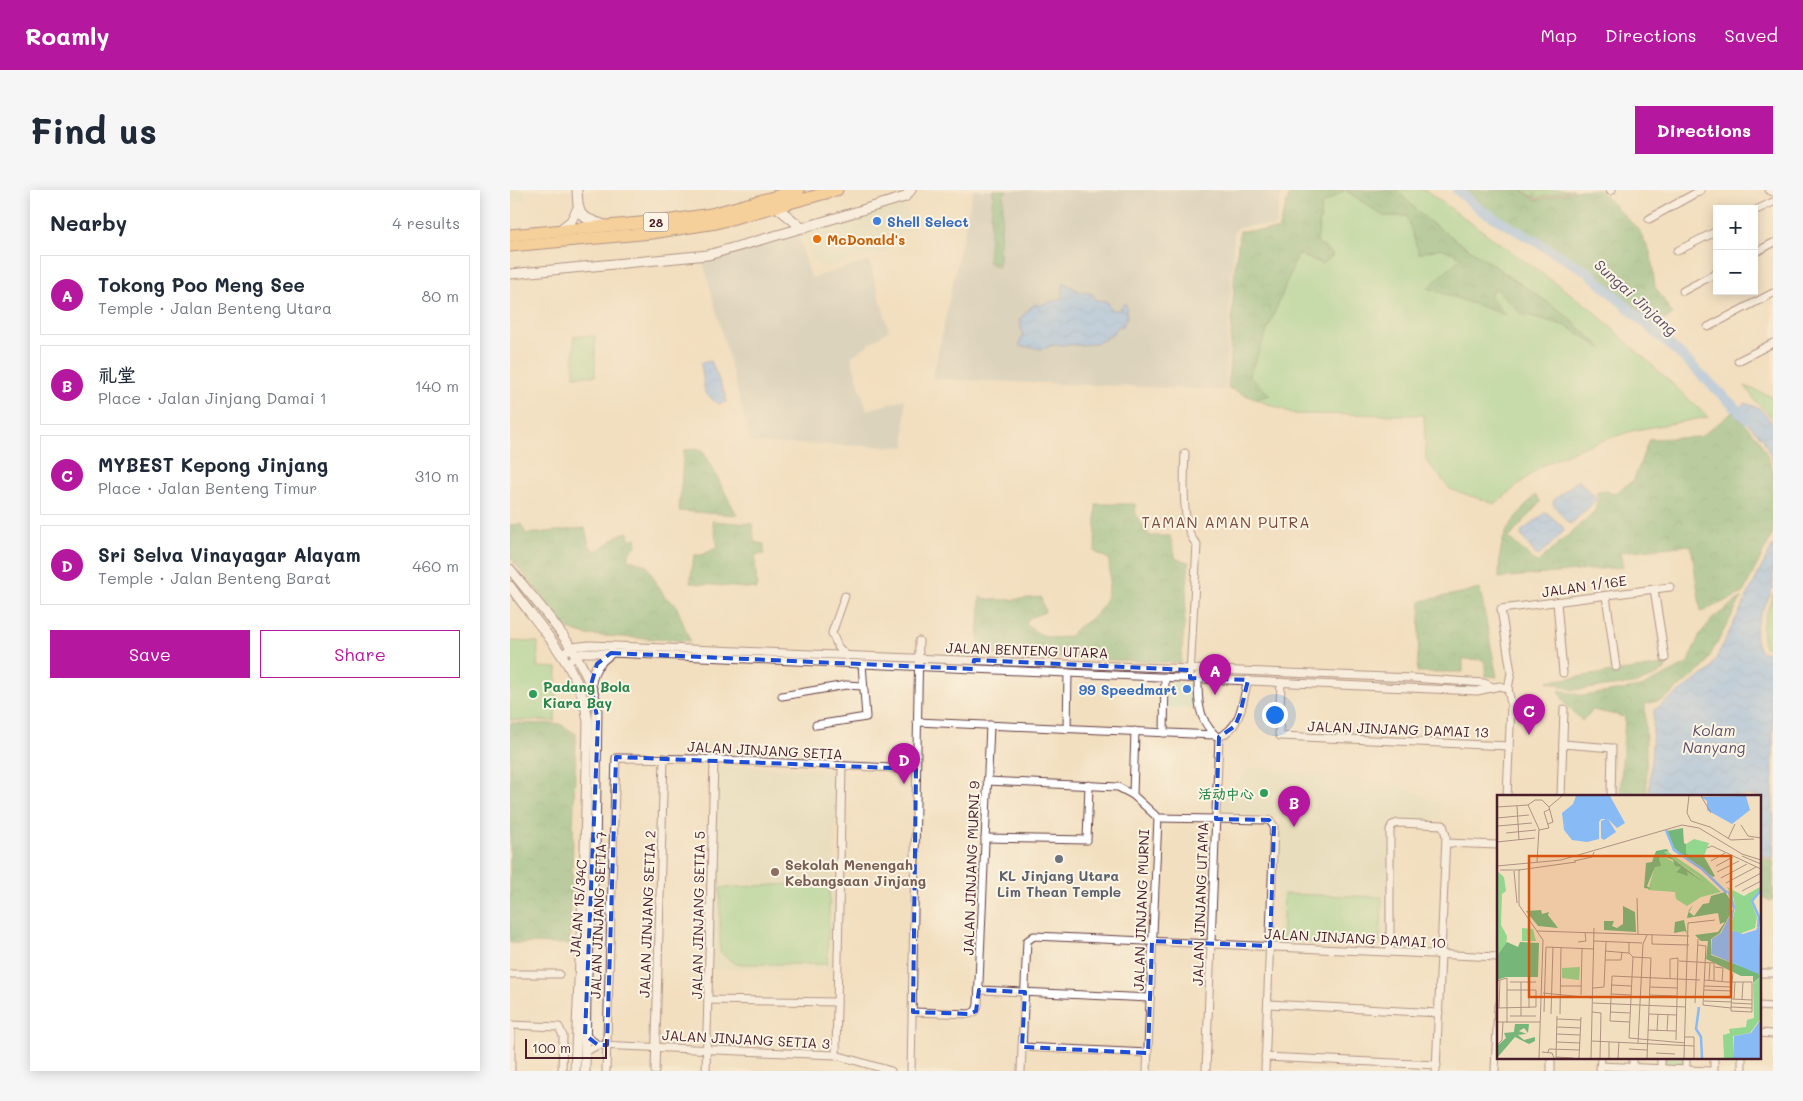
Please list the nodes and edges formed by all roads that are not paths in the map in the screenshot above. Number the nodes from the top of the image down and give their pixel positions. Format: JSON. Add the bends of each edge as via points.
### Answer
{"nodes":[{"id":1,"x":577,"y":190,"type":"edge"},
{"id":2,"x":800,"y":190,"type":"edge"},
{"id":3,"x":836,"y":190,"type":"edge"},
{"id":4,"x":911,"y":190,"type":"edge"},
{"id":5,"x":1701,"y":190,"type":"edge"},
{"id":6,"x":1769,"y":190,"type":"edge"},
{"id":7,"x":1773,"y":192,"type":"edge"},
{"id":8,"x":1773,"y":202,"type":"edge"},
{"id":9,"x":578,"y":208,"type":"junction"},
{"id":10,"x":778,"y":208,"type":"junction"},
{"id":11,"x":1758,"y":209,"type":"edge"},
{"id":12,"x":1648,"y":219,"type":"dead end"},
{"id":13,"x":608,"y":226,"type":"junction"},
{"id":14,"x":802,"y":228,"type":"junction"},
{"id":15,"x":558,"y":231,"type":"junction"},
{"id":16,"x":1713,"y":233,"type":"edge"},
{"id":17,"x":510,"y":235,"type":"edge"},
{"id":18,"x":1773,"y":243,"type":"edge"},
{"id":19,"x":510,"y":246,"type":"edge"},
{"id":20,"x":1677,"y":251,"type":"dead end"},
{"id":21,"x":1758,"y":251,"type":"edge"},
{"id":22,"x":510,"y":274,"type":"edge"},
{"id":23,"x":1713,"y":276,"type":"edge"},
{"id":24,"x":1683,"y":291,"type":"dead end"},
{"id":25,"x":1773,"y":293,"type":"edge"},
{"id":26,"x":1708,"y":327,"type":"dead end"},
{"id":27,"x":1773,"y":343,"type":"edge"},
{"id":28,"x":1738,"y":361,"type":"dead end"},
{"id":29,"x":1185,"y":453,"type":"dead end"},
{"id":30,"x":510,"y":569,"type":"edge"},
{"id":31,"x":510,"y":586,"type":"edge"},
{"id":32,"x":1670,"y":587,"type":"dead end"},
{"id":33,"x":1654,"y":588,"type":"junction"},
{"id":34,"x":845,"y":596,"type":"dead end"},
{"id":35,"x":1606,"y":596,"type":"junction"},
{"id":36,"x":1557,"y":602,"type":"junction"},
{"id":37,"x":919,"y":641,"type":"dead end"},
{"id":38,"x":571,"y":647,"type":"junction"},
{"id":39,"x":611,"y":653,"type":"junction"},
{"id":40,"x":576,"y":656,"type":"junction"},
{"id":41,"x":847,"y":656,"type":"junction"},
{"id":42,"x":1665,"y":658,"type":"dead end"},
{"id":43,"x":564,"y":659,"type":"junction"},
{"id":44,"x":974,"y":660,"type":"junction"},
{"id":45,"x":918,"y":663,"type":"junction"},
{"id":46,"x":862,"y":664,"type":"junction"},
{"id":47,"x":1616,"y":667,"type":"dead end"},
{"id":48,"x":973,"y":669,"type":"junction"},
{"id":49,"x":1068,"y":673,"type":"junction"},
{"id":50,"x":1564,"y":673,"type":"dead end"},
{"id":51,"x":1190,"y":674,"type":"junction"},
{"id":52,"x":1198,"y":674,"type":"junction"},
{"id":53,"x":1165,"y":677,"type":"junction"},
{"id":54,"x":1248,"y":680,"type":"junction"},
{"id":55,"x":1281,"y":682,"type":"junction"},
{"id":56,"x":591,"y":685,"type":"junction"},
{"id":57,"x":863,"y":686,"type":"junction"},
{"id":58,"x":1494,"y":686,"type":"junction"},
{"id":59,"x":1508,"y":689,"type":"junction"},
{"id":60,"x":782,"y":696,"type":"dead end"},
{"id":61,"x":1564,"y":708,"type":"dead end"},
{"id":62,"x":917,"y":722,"type":"junction"},
{"id":63,"x":816,"y":725,"type":"dead end"},
{"id":64,"x":990,"y":725,"type":"junction"},
{"id":65,"x":1067,"y":729,"type":"junction"},
{"id":66,"x":1135,"y":731,"type":"junction"},
{"id":67,"x":1164,"y":733,"type":"junction"},
{"id":68,"x":1217,"y":736,"type":"junction"},
{"id":69,"x":1563,"y":744,"type":"junction"},
{"id":70,"x":1509,"y":746,"type":"junction"},
{"id":71,"x":592,"y":747,"type":"junction"},
{"id":72,"x":664,"y":758,"type":"junction"},
{"id":73,"x":714,"y":760,"type":"junction"},
{"id":74,"x":615,"y":761,"type":"joint"},
{"id":75,"x":842,"y":766,"type":"junction"},
{"id":76,"x":916,"y":769,"type":"junction"},
{"id":77,"x":987,"y":781,"type":"junction"},
{"id":78,"x":1090,"y":785,"type":"junction"},
{"id":79,"x":1133,"y":795,"type":"junction"},
{"id":80,"x":1507,"y":795,"type":"edge"},
{"id":81,"x":1561,"y":795,"type":"edge"},
{"id":82,"x":1611,"y":795,"type":"edge"},
{"id":83,"x":1158,"y":818,"type":"junction"},
{"id":84,"x":1216,"y":819,"type":"junction"},
{"id":85,"x":985,"y":838,"type":"junction"},
{"id":86,"x":1446,"y":843,"type":"junction"},
{"id":87,"x":1497,"y":845,"type":"edge"},
{"id":88,"x":1152,"y":941,"type":"junction"},
{"id":89,"x":1212,"y":944,"type":"junction"},
{"id":90,"x":1270,"y":946,"type":"junction"},
{"id":91,"x":1390,"y":952,"type":"junction"},
{"id":92,"x":1441,"y":954,"type":"junction"},
{"id":93,"x":1497,"y":957,"type":"edge"},
{"id":94,"x":1760,"y":973,"type":"edge"},
{"id":95,"x":1773,"y":973,"type":"edge"},
{"id":96,"x":510,"y":974,"type":"edge"},
{"id":97,"x":558,"y":974,"type":"dead end"},
{"id":98,"x":979,"y":990,"type":"junction"},
{"id":99,"x":1025,"y":992,"type":"junction"},
{"id":100,"x":1150,"y":998,"type":"junction"},
{"id":101,"x":708,"y":1000,"type":"junction"},
{"id":102,"x":837,"y":1002,"type":"junction"},
{"id":103,"x":1268,"y":1004,"type":"junction"},
{"id":104,"x":1760,"y":1006,"type":"edge"},
{"id":105,"x":1773,"y":1007,"type":"edge"},
{"id":106,"x":913,"y":1012,"type":"junction"},
{"id":107,"x":1439,"y":1013,"type":"junction"},
{"id":108,"x":510,"y":1025,"type":"edge"},
{"id":109,"x":1497,"y":1028,"type":"edge"},
{"id":110,"x":1760,"y":1033,"type":"edge"},
{"id":111,"x":1773,"y":1034,"type":"edge"},
{"id":112,"x":585,"y":1035,"type":"junction"},
{"id":113,"x":598,"y":1045,"type":"junction"},
{"id":114,"x":607,"y":1045,"type":"junction"},
{"id":115,"x":656,"y":1047,"type":"junction"},
{"id":116,"x":1022,"y":1047,"type":"junction"},
{"id":117,"x":707,"y":1050,"type":"junction"},
{"id":118,"x":585,"y":1052,"type":"junction"},
{"id":119,"x":1148,"y":1053,"type":"junction"},
{"id":120,"x":836,"y":1055,"type":"junction"},
{"id":121,"x":1265,"y":1057,"type":"junction"},
{"id":122,"x":1551,"y":1058,"type":"edge"},
{"id":123,"x":1633,"y":1058,"type":"edge"},
{"id":124,"x":1661,"y":1058,"type":"edge"},
{"id":125,"x":1714,"y":1058,"type":"edge"},
{"id":126,"x":1742,"y":1058,"type":"edge"},
{"id":127,"x":1436,"y":1068,"type":"edge"},
{"id":128,"x":1633,"y":1068,"type":"junction"},
{"id":129,"x":1600,"y":1069,"type":"edge"},
{"id":130,"x":1661,"y":1069,"type":"junction"},
{"id":131,"x":1686,"y":1070,"type":"edge"},
{"id":132,"x":511,"y":1071,"type":"edge"},
{"id":133,"x":562,"y":1071,"type":"edge"},
{"id":134,"x":575,"y":1071,"type":"edge"},
{"id":135,"x":585,"y":1071,"type":"edge"},
{"id":136,"x":606,"y":1071,"type":"edge"},
{"id":137,"x":655,"y":1071,"type":"edge"},
{"id":138,"x":706,"y":1071,"type":"edge"},
{"id":139,"x":891,"y":1071,"type":"edge"},
{"id":140,"x":911,"y":1071,"type":"edge"},
{"id":141,"x":1021,"y":1071,"type":"edge"},
{"id":142,"x":1147,"y":1071,"type":"edge"},
{"id":143,"x":1206,"y":1071,"type":"edge"},
{"id":144,"x":1265,"y":1071,"type":"edge"},
{"id":145,"x":1495,"y":1071,"type":"edge"},
{"id":146,"x":1551,"y":1071,"type":"edge"},
{"id":147,"x":1712,"y":1071,"type":"edge"},
{"id":148,"x":1742,"y":1071,"type":"edge"}],
"edges":[{"from":1,"to":9,"type":"street"},
{"from":2,"to":13,"type":"highway","number":"28","via":[[711,214]]},
{"from":3,"to":10,"type":"highway","number":"28"},
{"from":4,"to":14,"type":"street","via":[[905,197]]},
{"from":5,"to":12,"type":"street"},
{"from":6,"to":7,"type":"street"},
{"from":8,"to":11,"type":"street"},
{"from":9,"to":13,"type":"street","via":[[584,218]]},
{"from":9,"to":15,"type":"street","via":[[571,221]]},
{"from":10,"to":14,"type":"street"},
{"from":10,"to":19,"type":"highway","number":"28","via":[[674,230]]},
{"from":13,"to":15,"type":"highway","number":"28"},
{"from":14,"to":22,"type":"street","via":[[708,255]]},
{"from":15,"to":17,"type":"highway","number":"28"},
{"from":16,"to":20,"type":"street"},
{"from":18,"to":21,"type":"street"},
{"from":23,"to":24,"type":"street"},
{"from":25,"to":26,"type":"street"},
{"from":27,"to":28,"type":"street"},
{"from":29,"to":51,"type":"street","via":[[1185,501],[1189,529],[1197,544]]},
{"from":30,"to":38,"type":"street"},
{"from":31,"to":43,"type":"street"},
{"from":32,"to":33,"type":"street","name":"JALAN 1/16E"},
{"from":33,"to":35,"type":"street","name":"JALAN 1/16E"},
{"from":33,"to":42,"type":"street"},
{"from":34,"to":41,"type":"street","via":[[832,633],[838,647]]},
{"from":35,"to":36,"type":"street","name":"JALAN 1/16E"},
{"from":35,"to":47,"type":"street"},
{"from":36,"to":50,"type":"street"},
{"from":36,"to":59,"type":"street","name":"JALAN 1/16E","via":[[1501,609],[1511,672]]},
{"from":37,"to":45,"type":"street"},
{"from":38,"to":40,"type":"street"},
{"from":38,"to":41,"type":"street","name":"JALAN BENTENG UTARA","via":[[590,644]]},
{"from":38,"to":43,"type":"street"},
{"from":39,"to":40,"type":"street","name":"JALAN BENTENG UTARA"},
{"from":39,"to":46,"type":"street","name":"JALAN BENTENG UTARA"},
{"from":39,"to":56,"type":"street","via":[[597,664]]},
{"from":40,"to":43,"type":"street"},
{"from":40,"to":56,"type":"street"},
{"from":41,"to":45,"type":"street","name":"JALAN BENTENG UTARA"},
{"from":43,"to":71,"type":"street","via":[[579,683]]},
{"from":44,"to":45,"type":"street","name":"JALAN BENTENG UTARA"},
{"from":44,"to":48,"type":"street"},
{"from":44,"to":51,"type":"street","name":"JALAN BENTENG UTARA"},
{"from":45,"to":46,"type":"street","name":"JALAN BENTENG UTARA"},
{"from":45,"to":48,"type":"street","name":"JALAN BENTENG UTARA"},
{"from":45,"to":62,"type":"street"},
{"from":46,"to":57,"type":"street"},
{"from":48,"to":49,"type":"street","name":"JALAN BENTENG UTARA"},
{"from":49,"to":53,"type":"street","name":"JALAN BENTENG UTARA"},
{"from":49,"to":65,"type":"street"},
{"from":51,"to":52,"type":"street","name":"JALAN BENTENG UTARA"},
{"from":51,"to":53,"type":"street","name":"JALAN BENTENG UTARA"},
{"from":52,"to":54,"type":"street","name":"JALAN BENTENG UTARA"},
{"from":52,"to":58,"type":"street","name":"JALAN BENTENG UTARA","via":[[1412,678],[1484,682]]},
{"from":52,"to":68,"type":"street","via":[[1199,709],[1203,720]]},
{"from":53,"to":67,"type":"street"},
{"from":54,"to":55,"type":"street","name":"JALAN BENTENG UTARA"},
{"from":54,"to":68,"type":"street","via":[[1235,726]]},
{"from":55,"to":58,"type":"street","name":"JALAN BENTENG UTARA","via":[[1477,691]]},
{"from":55,"to":70,"type":"street","name":"JALAN JINJANG DAMAI 13","via":[[1280,736]]},
{"from":56,"to":71,"type":"street","via":[[598,714]]},
{"from":57,"to":60,"type":"street","via":[[846,685]]},
{"from":57,"to":63,"type":"street","via":[[866,717]]},
{"from":58,"to":59,"type":"street","name":"JALAN BENTENG UTARA"},
{"from":59,"to":70,"type":"street","via":[[1511,704]]},
{"from":61,"to":69,"type":"street"},
{"from":62,"to":64,"type":"street"},
{"from":62,"to":76,"type":"street"},
{"from":64,"to":65,"type":"street"},
{"from":64,"to":77,"type":"street","name":"JALAN JINJANG MURNI 9"},
{"from":65,"to":66,"type":"street"},
{"from":66,"to":67,"type":"street"},
{"from":66,"to":79,"type":"street"},
{"from":67,"to":68,"type":"street"},
{"from":68,"to":84,"type":"street","name":"JALAN JINJANG UTAMA"},
{"from":69,"to":81,"type":"street"},
{"from":69,"to":82,"type":"street","via":[[1610,746],[1613,751]]},
{"from":70,"to":80,"type":"street"},
{"from":71,"to":112,"type":"street","name":"JALAN 15/34C","via":[[595,854]]},
{"from":71,"to":134,"type":"street","name":"JALAN 15/34C"},
{"from":72,"to":73,"type":"street","name":"JALAN JINJANG SETIA"},
{"from":72,"to":74,"type":"street","name":"JALAN JINJANG SETIA","via":[[620,758]]},
{"from":72,"to":115,"type":"street","name":"JALAN JINJANG SETIA 2"},
{"from":73,"to":75,"type":"street","name":"JALAN JINJANG SETIA"},
{"from":73,"to":101,"type":"street","name":"JALAN JINJANG SETIA 5"},
{"from":74,"to":114,"type":"street","name":"JALAN JINJANG SETIA 7"},
{"from":75,"to":76,"type":"street","name":"JALAN JINJANG SETIA"},
{"from":75,"to":102,"type":"street"},
{"from":76,"to":106,"type":"street"},
{"from":77,"to":78,"type":"street"},
{"from":77,"to":85,"type":"street","name":"JALAN JINJANG MURNI 9"},
{"from":78,"to":79,"type":"street","via":[[1118,787]]},
{"from":78,"to":85,"type":"street","via":[[1087,840]]},
{"from":79,"to":83,"type":"street","name":"JALAN JINJANG MURNI"},
{"from":83,"to":84,"type":"street"},
{"from":83,"to":88,"type":"street","name":"JALAN JINJANG MURNI"},
{"from":84,"to":89,"type":"street","name":"JALAN JINJANG UTAMA"},
{"from":84,"to":90,"type":"street","via":[[1269,820],[1274,826]]},
{"from":85,"to":98,"type":"street","name":"JALAN JINJANG MURNI 9"},
{"from":86,"to":87,"type":"street"},
{"from":86,"to":91,"type":"street","via":[[1443,825],[1392,825]]},
{"from":86,"to":92,"type":"street"},
{"from":88,"to":89,"type":"street","name":"JALAN JINJANG DAMAI 10"},
{"from":88,"to":99,"type":"street","name":"JALAN JINJANG DAMAI 10","via":[[1034,936],[1028,941]]},
{"from":88,"to":100,"type":"street","name":"JALAN JINJANG MURNI"},
{"from":89,"to":90,"type":"street","name":"JALAN JINJANG DAMAI 10"},
{"from":89,"to":143,"type":"street","name":"JALAN JINJANG UTAMA"},
{"from":90,"to":91,"type":"street","name":"JALAN JINJANG DAMAI 10"},
{"from":90,"to":103,"type":"street"},
{"from":91,"to":92,"type":"street","name":"JALAN JINJANG DAMAI 10"},
{"from":92,"to":93,"type":"street","name":"JALAN JINJANG DAMAI 10"},
{"from":92,"to":107,"type":"street"},
{"from":94,"to":95,"type":"street"},
{"from":96,"to":97,"type":"street"},
{"from":98,"to":99,"type":"street"},
{"from":98,"to":106,"type":"street","name":"JALAN JINJANG MURNI 9","via":[[976,1011],[970,1014]]},
{"from":99,"to":100,"type":"street"},
{"from":99,"to":116,"type":"street"},
{"from":100,"to":119,"type":"street","name":"JALAN JINJANG MURNI"},
{"from":101,"to":102,"type":"street"},
{"from":101,"to":117,"type":"street","name":"JALAN JINJANG SETIA 5"},
{"from":102,"to":120,"type":"street"},
{"from":103,"to":107,"type":"street"},
{"from":103,"to":121,"type":"street"},
{"from":104,"to":105,"type":"street"},
{"from":106,"to":140,"type":"street"},
{"from":107,"to":127,"type":"street"},
{"from":108,"to":132,"type":"street"},
{"from":108,"to":133,"type":"street","via":[[559,1027],[563,1036]]},
{"from":109,"to":145,"type":"street"},
{"from":110,"to":111,"type":"street"},
{"from":112,"to":113,"type":"street"},
{"from":112,"to":118,"type":"street","name":"JALAN 15/34C"},
{"from":113,"to":114,"type":"street","name":"JALAN JINJANG SETIA 3"},
{"from":113,"to":118,"type":"street","name":"JALAN JINJANG SETIA 3"},
{"from":114,"to":115,"type":"street","name":"JALAN JINJANG SETIA 3"},
{"from":114,"to":136,"type":"street","name":"JALAN JINJANG SETIA 7"},
{"from":115,"to":117,"type":"street","name":"JALAN JINJANG SETIA 3"},
{"from":115,"to":137,"type":"street","name":"JALAN JINJANG SETIA 2"},
{"from":116,"to":119,"type":"street"},
{"from":116,"to":141,"type":"street"},
{"from":117,"to":120,"type":"street","name":"JALAN JINJANG SETIA 3"},
{"from":117,"to":138,"type":"street","name":"JALAN JINJANG SETIA 5"},
{"from":118,"to":135,"type":"street","name":"JALAN 15/34C"},
{"from":119,"to":142,"type":"street","name":"JALAN JINJANG MURNI"},
{"from":120,"to":139,"type":"street","name":"JALAN JINJANG SETIA 3"},
{"from":121,"to":127,"type":"street"},
{"from":121,"to":144,"type":"street"},
{"from":122,"to":146,"type":"street"},
{"from":123,"to":128,"type":"street"},
{"from":124,"to":130,"type":"street"},
{"from":125,"to":147,"type":"street"},
{"from":126,"to":148,"type":"street"},
{"from":128,"to":129,"type":"street"},
{"from":128,"to":130,"type":"street"},
{"from":130,"to":131,"type":"street"},
{"from":131,"to":147,"type":"street"}]}
